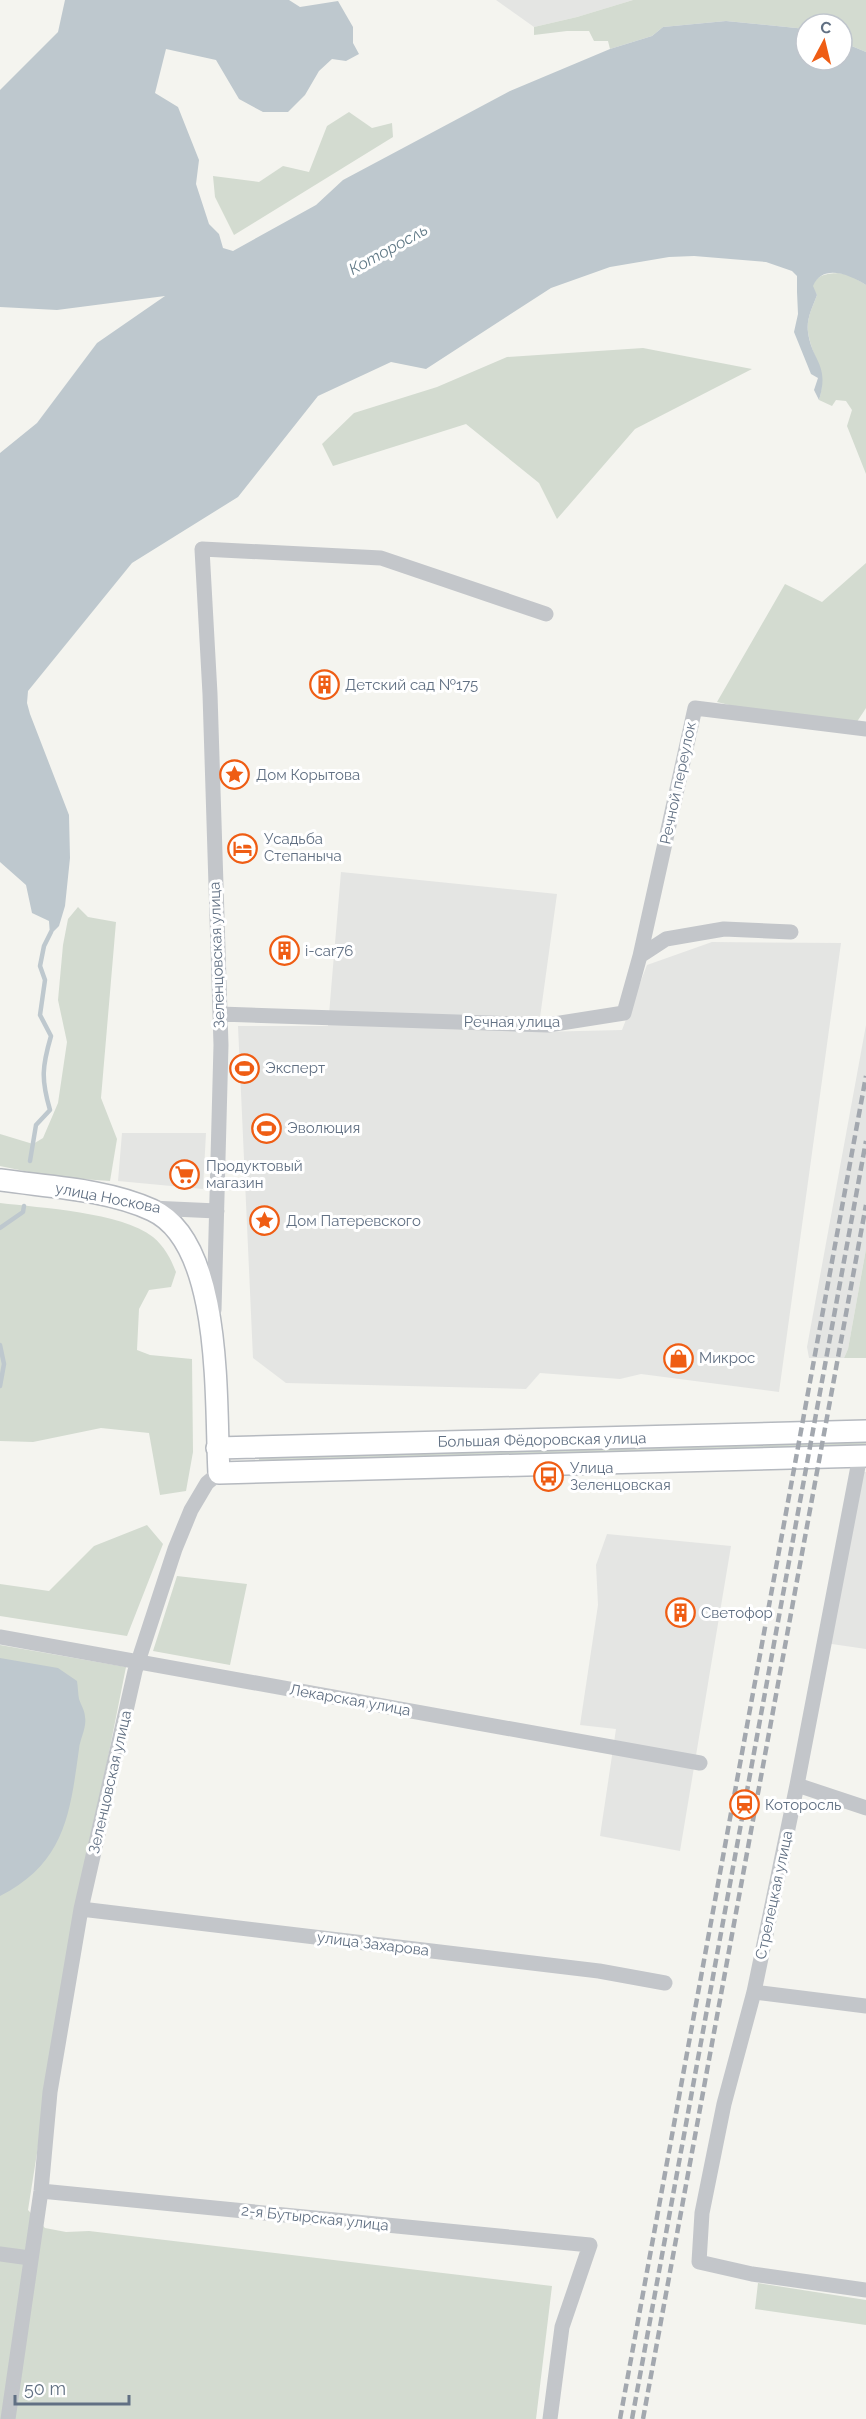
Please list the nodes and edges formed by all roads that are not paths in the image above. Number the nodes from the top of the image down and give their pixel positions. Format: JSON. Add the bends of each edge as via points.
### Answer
{"nodes":[{"id":1,"x":546,"y":614,"type":"dead end"},
{"id":2,"x":866,"y":729,"type":"edge"},
{"id":3,"x":791,"y":932,"type":"dead end"},
{"id":4,"x":640,"y":956,"type":"junction"},
{"id":5,"x":220,"y":1014,"type":"junction"},
{"id":6,"x":0,"y":1180,"type":"edge"},
{"id":7,"x":141,"y":1206,"type":"junction"},
{"id":8,"x":217,"y":1211,"type":"junction"},
{"id":9,"x":216,"y":1258,"type":"junction"},
{"id":10,"x":194,"y":1259,"type":"junction"},
{"id":11,"x":213,"y":1361,"type":"junction"},
{"id":12,"x":866,"y":1431,"type":"edge"},
{"id":13,"x":217,"y":1448,"type":"junction"},
{"id":14,"x":863,"y":1456,"type":"edge"},
{"id":15,"x":219,"y":1473,"type":"junction"},
{"id":16,"x":0,"y":1637,"type":"edge"},
{"id":17,"x":139,"y":1661,"type":"junction"},
{"id":18,"x":700,"y":1763,"type":"dead end"},
{"id":19,"x":797,"y":1785,"type":"junction"},
{"id":20,"x":866,"y":1808,"type":"edge"},
{"id":21,"x":81,"y":1909,"type":"junction"},
{"id":22,"x":665,"y":1983,"type":"dead end"},
{"id":23,"x":754,"y":1992,"type":"junction"},
{"id":24,"x":866,"y":2006,"type":"edge"},
{"id":25,"x":40,"y":2191,"type":"junction"},
{"id":26,"x":0,"y":2253,"type":"edge"},
{"id":27,"x":30,"y":2258,"type":"junction"},
{"id":28,"x":866,"y":2290,"type":"edge"},
{"id":29,"x":8,"y":2419,"type":"edge"},
{"id":30,"x":550,"y":2419,"type":"edge"}],
"edges":[{"from":1,"to":5,"type":"street","name":"Зеленцовская улица","via":[[381,558],[202,549]]},
{"from":2,"to":4,"type":"street","name":"Речной переулок","via":[[695,708]]},
{"from":3,"to":4,"type":"street","via":[[724,929],[666,939]]},
{"from":4,"to":5,"type":"street","name":"Речная улица","via":[[624,1013],[548,1025]]},
{"from":5,"to":8,"type":"street","name":"Зеленцовская улица"},
{"from":6,"to":7,"type":"main road","name":"улица Носкова","via":[[94,1194]]},
{"from":7,"to":8,"type":"street","name":"улица Носкова"},
{"from":7,"to":10,"type":"main road","name":"Зеленцовская улица","via":[[161,1215],[177,1229]]},
{"from":8,"to":9,"type":"street","name":"Зеленцовская улица"},
{"from":9,"to":10,"type":"street"},
{"from":9,"to":11,"type":"street","name":"Зеленцовская улица"},
{"from":10,"to":11,"type":"main road","name":"Зеленцовская улица","via":[[208,1308]]},
{"from":11,"to":13,"type":"main road","name":"Зеленцовская улица"},
{"from":12,"to":13,"type":"main road","name":"Большая Фёдоровская улица"},
{"from":13,"to":15,"type":"main road","name":"Зеленцовская улица"},
{"from":14,"to":15,"type":"main road","name":"Большая Фёдоровская улица"},
{"from":14,"to":19,"type":"street","name":"Стрелецкая улица"},
{"from":15,"to":17,"type":"street","name":"Зеленцовская улица","via":[[191,1510]]},
{"from":16,"to":17,"type":"street","name":"Лекарская улица"},
{"from":17,"to":18,"type":"street","name":"Лекарская улица"},
{"from":17,"to":21,"type":"street","name":"Зеленцовская улица"},
{"from":19,"to":20,"type":"street"},
{"from":19,"to":23,"type":"street","name":"Стрелецкая улица"},
{"from":21,"to":22,"type":"street","name":"улица Захарова","via":[[587,1970]]},
{"from":21,"to":25,"type":"street","name":"Зеленцовская улица","via":[[50,2092]]},
{"from":23,"to":24,"type":"street"},
{"from":23,"to":28,"type":"street","name":"Стрелецкая улица","via":[[708,2180],[699,2262],[752,2274]]},
{"from":25,"to":27,"type":"street","name":"Зеленцовская улица"},
{"from":25,"to":30,"type":"street","name":"2-я Бутырская улица","via":[[590,2245],[562,2327]]},
{"from":26,"to":27,"type":"street"},
{"from":27,"to":29,"type":"street","name":"Зеленцовская улица"}]}
